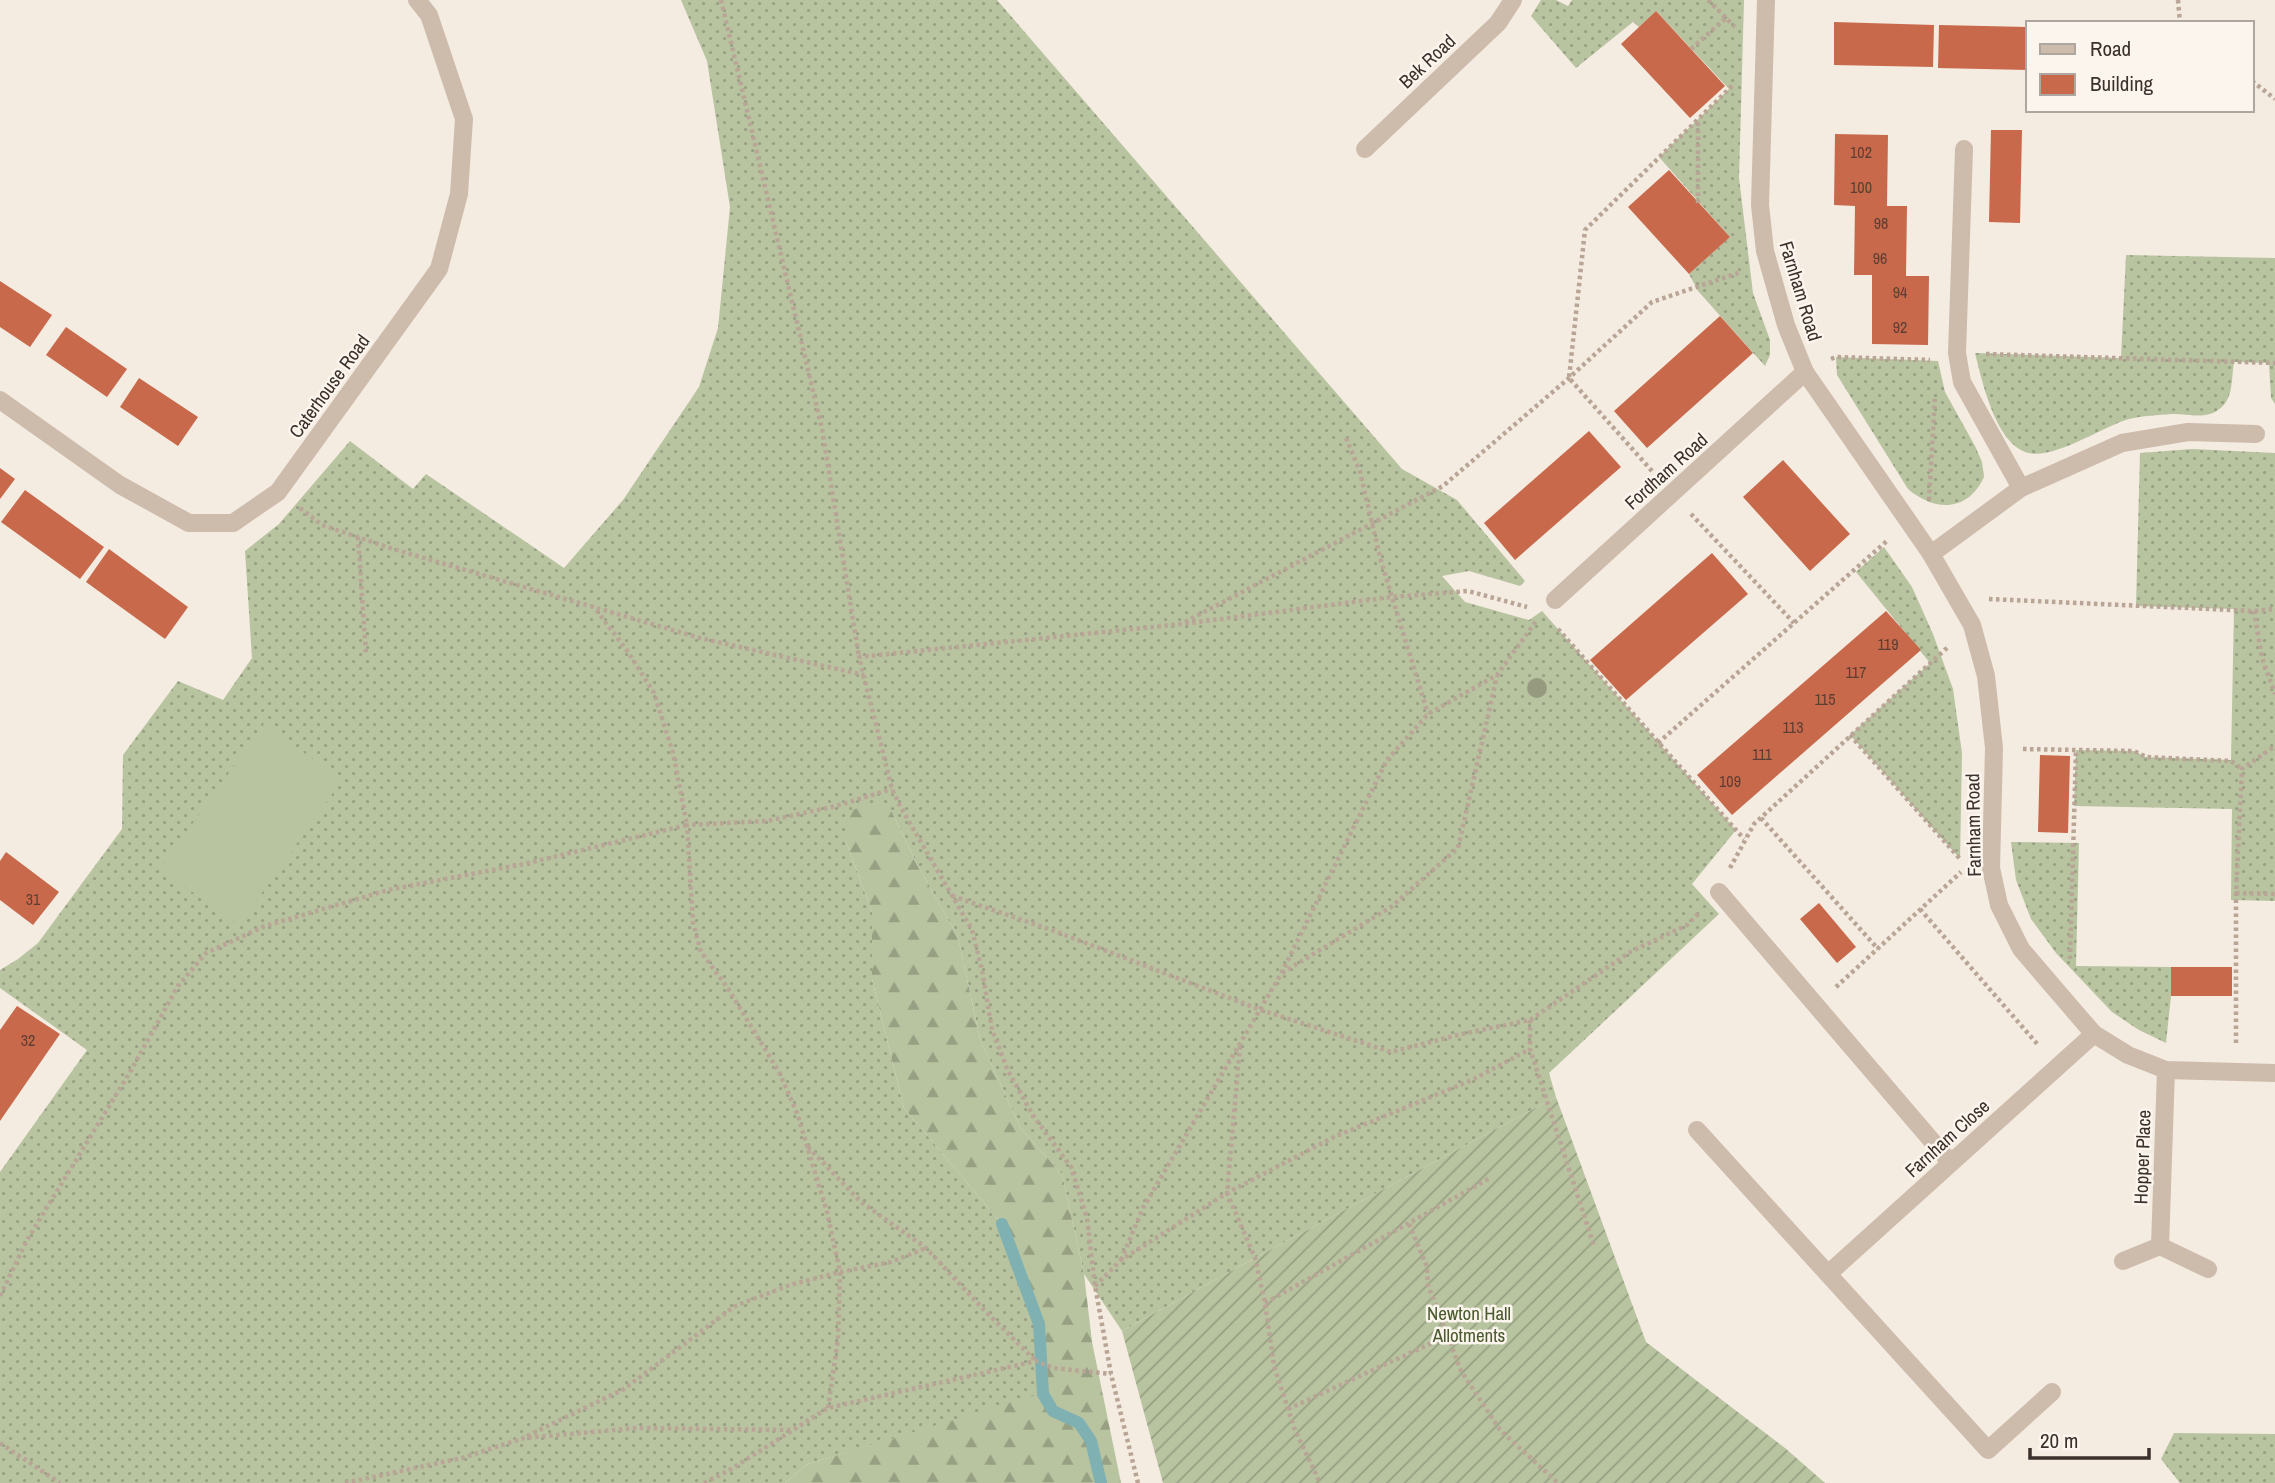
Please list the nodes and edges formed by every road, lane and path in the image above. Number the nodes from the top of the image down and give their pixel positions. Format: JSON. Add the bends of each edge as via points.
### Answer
{"nodes":[{"id":1,"x":417,"y":0,"type":"edge"},
{"id":2,"x":721,"y":0,"type":"edge"},
{"id":3,"x":1513,"y":0,"type":"edge"},
{"id":4,"x":1766,"y":0,"type":"edge"},
{"id":5,"x":2178,"y":0,"type":"edge"},
{"id":6,"x":1726,"y":18,"type":"dead end"},
{"id":7,"x":2180,"y":21,"type":"edge"},
{"id":8,"x":1691,"y":49,"type":"dead end"},
{"id":9,"x":1763,"y":56,"type":"junction"},
{"id":10,"x":2254,"y":83,"type":"edge"},
{"id":11,"x":2275,"y":99,"type":"edge"},
{"id":12,"x":1698,"y":119,"type":"junction"},
{"id":13,"x":1365,"y":149,"type":"dead end"},
{"id":14,"x":1964,"y":149,"type":"dead end"},
{"id":15,"x":1698,"y":203,"type":"dead end"},
{"id":16,"x":1765,"y":251,"type":"junction"},
{"id":17,"x":1957,"y":353,"type":"junction"},
{"id":18,"x":1938,"y":361,"type":"junction"},
{"id":19,"x":2275,"y":363,"type":"edge"},
{"id":20,"x":1805,"y":372,"type":"junction"},
{"id":21,"x":1569,"y":378,"type":"junction"},
{"id":22,"x":0,"y":400,"type":"edge"},
{"id":23,"x":2256,"y":434,"type":"dead end"},
{"id":24,"x":1346,"y":438,"type":"dead end"},
{"id":25,"x":2021,"y":488,"type":"junction"},
{"id":26,"x":278,"y":492,"type":"junction"},
{"id":27,"x":1909,"y":522,"type":"junction"},
{"id":28,"x":1372,"y":523,"type":"junction"},
{"id":29,"x":358,"y":537,"type":"junction"},
{"id":30,"x":1931,"y":554,"type":"junction"},
{"id":31,"x":1392,"y":597,"type":"junction"},
{"id":32,"x":1958,"y":598,"type":"junction"},
{"id":33,"x":1548,"y":606,"type":"joint"},
{"id":34,"x":594,"y":607,"type":"junction"},
{"id":35,"x":1530,"y":608,"type":"dead end"},
{"id":36,"x":2275,"y":609,"type":"edge"},
{"id":37,"x":2254,"y":611,"type":"junction"},
{"id":38,"x":1551,"y":621,"type":"dead end"},
{"id":39,"x":1182,"y":624,"type":"junction"},
{"id":40,"x":1972,"y":625,"type":"junction"},
{"id":41,"x":366,"y":653,"type":"dead end"},
{"id":42,"x":859,"y":657,"type":"junction"},
{"id":43,"x":864,"y":675,"type":"junction"},
{"id":44,"x":1497,"y":675,"type":"junction"},
{"id":45,"x":2275,"y":694,"type":"edge"},
{"id":46,"x":1427,"y":714,"type":"junction"},
{"id":47,"x":1850,"y":735,"type":"junction"},
{"id":48,"x":1658,"y":743,"type":"junction"},
{"id":49,"x":2275,"y":746,"type":"edge"},
{"id":50,"x":1994,"y":748,"type":"junction"},
{"id":51,"x":2076,"y":750,"type":"junction"},
{"id":52,"x":2242,"y":769,"type":"junction"},
{"id":53,"x":892,"y":789,"type":"junction"},
{"id":54,"x":1761,"y":818,"type":"junction"},
{"id":55,"x":687,"y":825,"type":"junction"},
{"id":56,"x":1744,"y":839,"type":"junction"},
{"id":57,"x":1718,"y":892,"type":"junction"},
{"id":58,"x":2236,"y":893,"type":"junction"},
{"id":59,"x":2275,"y":894,"type":"edge"},
{"id":60,"x":952,"y":896,"type":"junction"},
{"id":61,"x":1920,"y":909,"type":"junction"},
{"id":62,"x":1878,"y":949,"type":"junction"},
{"id":63,"x":1281,"y":974,"type":"junction"},
{"id":64,"x":2069,"y":1005,"type":"junction"},
{"id":65,"x":1816,"y":1006,"type":"junction"},
{"id":66,"x":1261,"y":1010,"type":"junction"},
{"id":67,"x":1530,"y":1020,"type":"junction"},
{"id":68,"x":2094,"y":1034,"type":"junction"},
{"id":69,"x":1240,"y":1045,"type":"junction"},
{"id":70,"x":1530,"y":1049,"type":"junction"},
{"id":71,"x":2058,"y":1068,"type":"junction"},
{"id":72,"x":2166,"y":1070,"type":"junction"},
{"id":73,"x":2236,"y":1072,"type":"junction"},
{"id":74,"x":2275,"y":1073,"type":"edge"},
{"id":75,"x":1697,"y":1130,"type":"dead end"},
{"id":76,"x":807,"y":1147,"type":"junction"},
{"id":77,"x":1950,"y":1162,"type":"junction"},
{"id":78,"x":1490,"y":1178,"type":"dead end"},
{"id":79,"x":1227,"y":1193,"type":"junction"},
{"id":80,"x":1409,"y":1224,"type":"junction"},
{"id":81,"x":1594,"y":1246,"type":"dead end"},
{"id":82,"x":2160,"y":1246,"type":"junction"},
{"id":83,"x":926,"y":1248,"type":"junction"},
{"id":84,"x":1121,"y":1260,"type":"junction"},
{"id":85,"x":2123,"y":1261,"type":"dead end"},
{"id":86,"x":2208,"y":1269,"type":"dead end"},
{"id":87,"x":840,"y":1272,"type":"junction"},
{"id":88,"x":1828,"y":1274,"type":"junction"},
{"id":89,"x":1095,"y":1286,"type":"junction"},
{"id":90,"x":0,"y":1296,"type":"edge"},
{"id":91,"x":1265,"y":1303,"type":"junction"},
{"id":92,"x":1447,"y":1336,"type":"junction"},
{"id":93,"x":1036,"y":1361,"type":"junction"},
{"id":94,"x":1111,"y":1374,"type":"junction"},
{"id":95,"x":2052,"y":1392,"type":"dead end"},
{"id":96,"x":828,"y":1408,"type":"junction"},
{"id":97,"x":1288,"y":1409,"type":"junction"},
{"id":98,"x":793,"y":1430,"type":"junction"},
{"id":99,"x":524,"y":1438,"type":"junction"},
{"id":100,"x":0,"y":1443,"type":"edge"},
{"id":101,"x":60,"y":1483,"type":"edge"},
{"id":102,"x":345,"y":1483,"type":"edge"},
{"id":103,"x":704,"y":1483,"type":"edge"},
{"id":104,"x":1138,"y":1483,"type":"edge"},
{"id":105,"x":1320,"y":1483,"type":"edge"},
{"id":106,"x":1558,"y":1483,"type":"edge"}],
"edges":[{"from":1,"to":26,"type":"street","name":"Caterhouse Road","via":[[429,15],[464,119],[459,194],[439,269]]},
{"from":2,"to":42,"type":"path","via":[[822,429]]},
{"from":3,"to":13,"type":"street","name":"Bek Road","via":[[1498,23]]},
{"from":4,"to":9,"type":"street","name":"Farnham Road"},
{"from":5,"to":7,"type":"path"},
{"from":6,"to":8,"type":"path"},
{"from":9,"to":12,"type":"path"},
{"from":9,"to":16,"type":"street","name":"Farnham Road","via":[[1760,205]]},
{"from":10,"to":11,"type":"path"},
{"from":12,"to":15,"type":"path"},
{"from":12,"to":21,"type":"path","via":[[1585,230]]},
{"from":14,"to":17,"type":"street"},
{"from":16,"to":20,"type":"street","name":"Farnham Road","via":[[1786,326]]},
{"from":16,"to":21,"type":"path","via":[[1741,272],[1653,302]]},
{"from":17,"to":18,"type":"path"},
{"from":17,"to":19,"type":"path"},
{"from":17,"to":25,"type":"street","via":[[1962,382]]},
{"from":18,"to":20,"type":"path","via":[[1836,357]]},
{"from":18,"to":27,"type":"path","via":[[1928,503]]},
{"from":20,"to":27,"type":"street","name":"Farnham Road"},
{"from":20,"to":33,"type":"street","name":"Fordham Road"},
{"from":21,"to":28,"type":"path","via":[[1443,486]]},
{"from":22,"to":26,"type":"street","name":"Caterhouse Road","via":[[120,485],[189,523],[233,523]]},
{"from":23,"to":25,"type":"street","via":[[2188,432],[2122,443]]},
{"from":24,"to":28,"type":"path"},
{"from":25,"to":30,"type":"street"},
{"from":26,"to":29,"type":"path","via":[[322,525]]},
{"from":27,"to":30,"type":"street","name":"Farnham Road"},
{"from":27,"to":48,"type":"path"},
{"from":28,"to":31,"type":"path"},
{"from":28,"to":39,"type":"path"},
{"from":29,"to":34,"type":"path"},
{"from":29,"to":41,"type":"path"},
{"from":30,"to":32,"type":"street","name":"Farnham Road"},
{"from":31,"to":35,"type":"path","via":[[1468,591]]},
{"from":31,"to":39,"type":"path"},
{"from":31,"to":46,"type":"path"},
{"from":32,"to":37,"type":"path"},
{"from":32,"to":40,"type":"street","name":"Farnham Road"},
{"from":33,"to":44,"type":"path"},
{"from":34,"to":43,"type":"path","via":[[701,638]]},
{"from":34,"to":55,"type":"path","via":[[654,693],[673,753]]},
{"from":36,"to":37,"type":"path"},
{"from":37,"to":45,"type":"path","via":[[2262,658]]},
{"from":38,"to":48,"type":"path"},
{"from":39,"to":42,"type":"path"},
{"from":40,"to":47,"type":"path"},
{"from":40,"to":50,"type":"street","name":"Farnham Road","via":[[1986,676]]},
{"from":42,"to":43,"type":"path"},
{"from":43,"to":53,"type":"path"},
{"from":44,"to":46,"type":"path"},
{"from":44,"to":63,"type":"path","via":[[1458,848],[1391,907]]},
{"from":46,"to":63,"type":"path","via":[[1387,760]]},
{"from":47,"to":54,"type":"path"},
{"from":47,"to":61,"type":"path","via":[[1967,867]]},
{"from":48,"to":56,"type":"path"},
{"from":49,"to":52,"type":"path"},
{"from":50,"to":51,"type":"path"},
{"from":50,"to":64,"type":"street","name":"Farnham Road","via":[[1992,868],[1999,905],[2021,949]]},
{"from":51,"to":52,"type":"path","via":[[2231,761]]},
{"from":51,"to":64,"type":"path"},
{"from":52,"to":58,"type":"path"},
{"from":53,"to":55,"type":"path","via":[[836,807],[766,821]]},
{"from":53,"to":60,"type":"path"},
{"from":54,"to":56,"type":"path"},
{"from":54,"to":62,"type":"path"},
{"from":55,"to":76,"type":"path","via":[[693,923],[701,952],[779,1072]]},
{"from":55,"to":90,"type":"path","via":[[388,890],[265,926],[206,953],[178,986],[27,1240]]},
{"from":56,"to":57,"type":"path"},
{"from":57,"to":65,"type":"street"},
{"from":57,"to":67,"type":"path","via":[[1687,925],[1630,952]]},
{"from":58,"to":59,"type":"path"},
{"from":58,"to":73,"type":"path"},
{"from":60,"to":66,"type":"path"},
{"from":60,"to":89,"type":"path","via":[[971,930],[992,1030],[1008,1071],[1034,1117],[1071,1167],[1087,1218]]},
{"from":61,"to":62,"type":"path"},
{"from":61,"to":71,"type":"path"},
{"from":62,"to":65,"type":"path"},
{"from":63,"to":66,"type":"path"},
{"from":64,"to":68,"type":"street","name":"Farnham Road"},
{"from":65,"to":77,"type":"street"},
{"from":66,"to":67,"type":"path","via":[[1391,1052]]},
{"from":66,"to":69,"type":"path"},
{"from":67,"to":70,"type":"path"},
{"from":68,"to":71,"type":"street","name":"Farnham Close"},
{"from":68,"to":72,"type":"street","via":[[2128,1055]]},
{"from":69,"to":79,"type":"path"},
{"from":69,"to":84,"type":"path","via":[[1143,1208]]},
{"from":70,"to":79,"type":"path","via":[[1472,1080],[1334,1137]]},
{"from":70,"to":81,"type":"path"},
{"from":71,"to":77,"type":"street","name":"Farnham Close"},
{"from":72,"to":73,"type":"street"},
{"from":72,"to":82,"type":"street","name":"Hopper Place"},
{"from":73,"to":74,"type":"street"},
{"from":75,"to":88,"type":"street"},
{"from":76,"to":83,"type":"path","via":[[861,1202]]},
{"from":76,"to":87,"type":"path"},
{"from":77,"to":88,"type":"street","name":"Farnham Close"},
{"from":78,"to":80,"type":"path"},
{"from":79,"to":84,"type":"path"},
{"from":79,"to":91,"type":"path","via":[[1255,1258]]},
{"from":80,"to":91,"type":"path"},
{"from":80,"to":92,"type":"path"},
{"from":82,"to":85,"type":"street"},
{"from":82,"to":86,"type":"street"},
{"from":83,"to":87,"type":"path","via":[[891,1262]]},
{"from":83,"to":93,"type":"path"},
{"from":84,"to":89,"type":"path"},
{"from":87,"to":96,"type":"path","via":[[838,1339]]},
{"from":87,"to":99,"type":"path","via":[[735,1306],[625,1389]]},
{"from":88,"to":95,"type":"street","via":[[1988,1450]]},
{"from":89,"to":94,"type":"path"},
{"from":91,"to":97,"type":"path","via":[[1274,1366]]},
{"from":92,"to":97,"type":"path"},
{"from":92,"to":106,"type":"path","via":[[1461,1371],[1500,1430]]},
{"from":93,"to":94,"type":"path","via":[[1053,1368]]},
{"from":93,"to":96,"type":"path"},
{"from":94,"to":104,"type":"path"},
{"from":96,"to":98,"type":"path"},
{"from":97,"to":105,"type":"path"},
{"from":98,"to":99,"type":"path","via":[[637,1428]]},
{"from":98,"to":103,"type":"path"},
{"from":99,"to":102,"type":"path","via":[[463,1458]]},
{"from":100,"to":101,"type":"path"}]}
